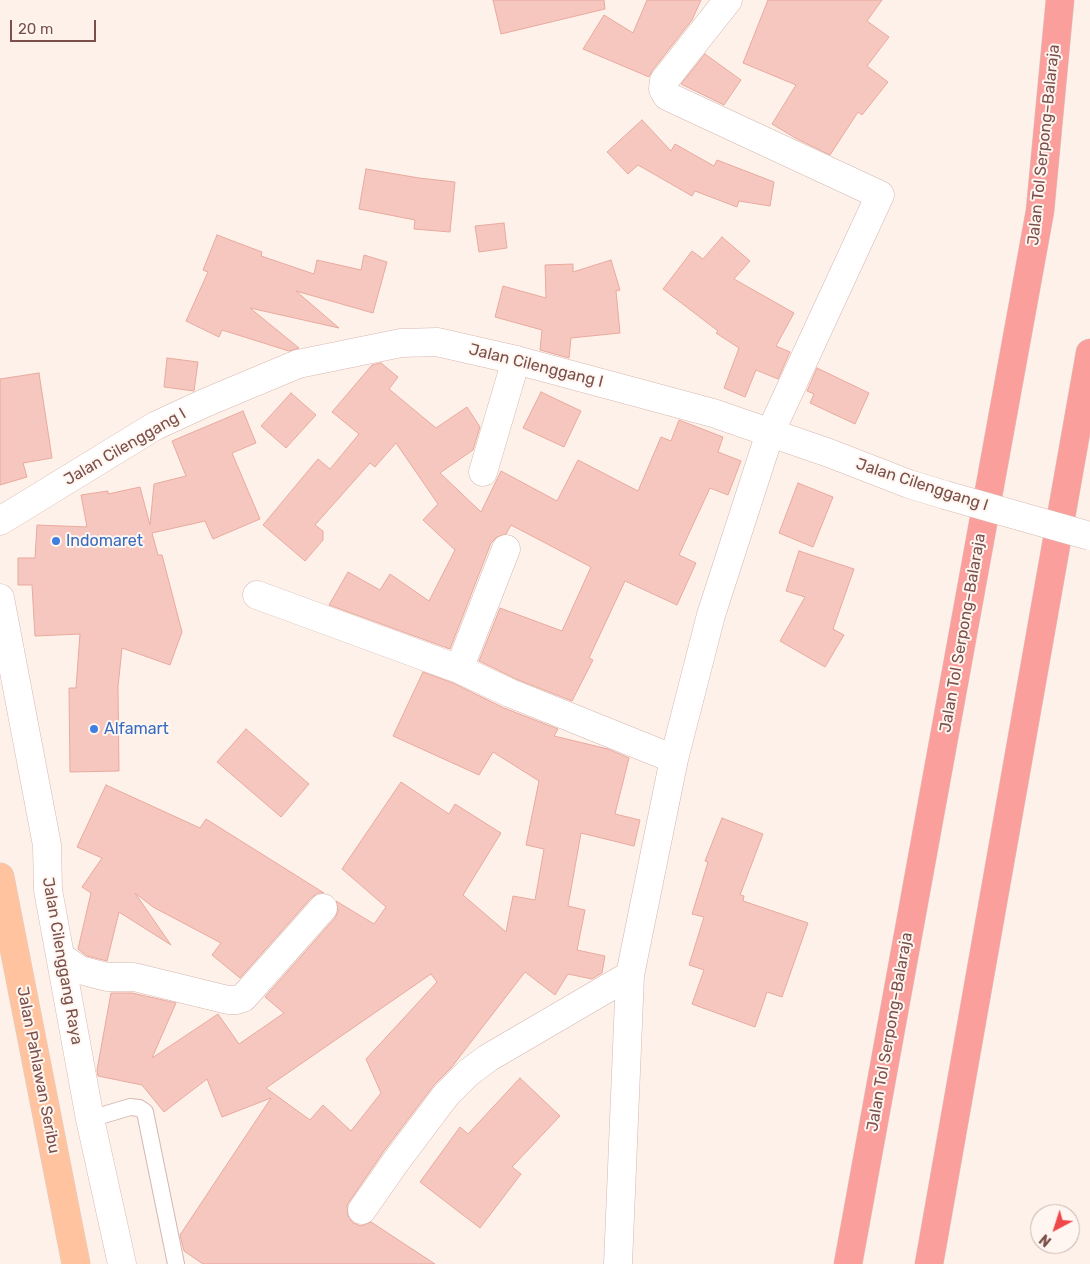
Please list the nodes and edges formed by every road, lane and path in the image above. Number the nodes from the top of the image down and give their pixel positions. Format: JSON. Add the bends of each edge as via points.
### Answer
{"nodes":[{"id":1,"x":728,"y":0,"type":"edge"},
{"id":2,"x":1060,"y":0,"type":"edge"},
{"id":3,"x":1090,"y":353,"type":"edge"},
{"id":4,"x":516,"y":360,"type":"junction"},
{"id":5,"x":770,"y":433,"type":"junction"},
{"id":6,"x":483,"y":472,"type":"dead end"},
{"id":7,"x":0,"y":521,"type":"edge"},
{"id":8,"x":1090,"y":536,"type":"edge"},
{"id":9,"x":506,"y":549,"type":"dead end"},
{"id":10,"x":257,"y":595,"type":"dead end"},
{"id":11,"x":0,"y":598,"type":"edge"},
{"id":12,"x":459,"y":669,"type":"junction"},
{"id":13,"x":674,"y":759,"type":"junction"},
{"id":14,"x":0,"y":877,"type":"edge"},
{"id":15,"x":323,"y":908,"type":"dead end"},
{"id":16,"x":61,"y":958,"type":"junction"},
{"id":17,"x":630,"y":975,"type":"junction"},
{"id":18,"x":90,"y":1119,"type":"junction"},
{"id":19,"x":362,"y":1210,"type":"dead end"},
{"id":20,"x":76,"y":1264,"type":"edge"},
{"id":21,"x":122,"y":1264,"type":"edge"},
{"id":22,"x":176,"y":1264,"type":"edge"},
{"id":23,"x":618,"y":1264,"type":"edge"},
{"id":24,"x":848,"y":1264,"type":"edge"},
{"id":25,"x":929,"y":1264,"type":"edge"}],
"edges":[{"from":1,"to":5,"type":"street","via":[[664,81],[663,89],[667,96],[880,195]]},
{"from":2,"to":24,"type":"highway","name":"Jalan Tol Serpong–Balaraja","via":[[1040,210]]},
{"from":3,"to":25,"type":"highway"},
{"from":4,"to":5,"type":"street","name":"Jalan Cilenggang I","via":[[713,413]]},
{"from":4,"to":6,"type":"street"},
{"from":4,"to":7,"type":"street","name":"Jalan Cilenggang I","via":[[438,342],[401,343],[298,364],[155,426]]},
{"from":5,"to":8,"type":"street","name":"Jalan Cilenggang I","bridge":true,"via":[[909,484]]},
{"from":5,"to":13,"type":"street","via":[[712,615]]},
{"from":9,"to":12,"type":"street"},
{"from":10,"to":12,"type":"street"},
{"from":11,"to":16,"type":"street","name":"Jalan Cilenggang Raya","via":[[47,844],[48,890]]},
{"from":12,"to":13,"type":"street"},
{"from":13,"to":17,"type":"street"},
{"from":14,"to":20,"type":"main road","name":"Jalan Pahlawan Seribu"},
{"from":15,"to":16,"type":"street","via":[[243,998],[236,1000],[134,977],[107,977],[80,970]]},
{"from":16,"to":18,"type":"street","name":"Jalan Cilenggang Raya"},
{"from":17,"to":19,"type":"street","via":[[468,1073],[446,1095]]},
{"from":17,"to":23,"type":"street"},
{"from":18,"to":21,"type":"street","name":"Jalan Cilenggang Raya"},
{"from":18,"to":22,"type":"lane","via":[[130,1107],[145,1112]]}]}
